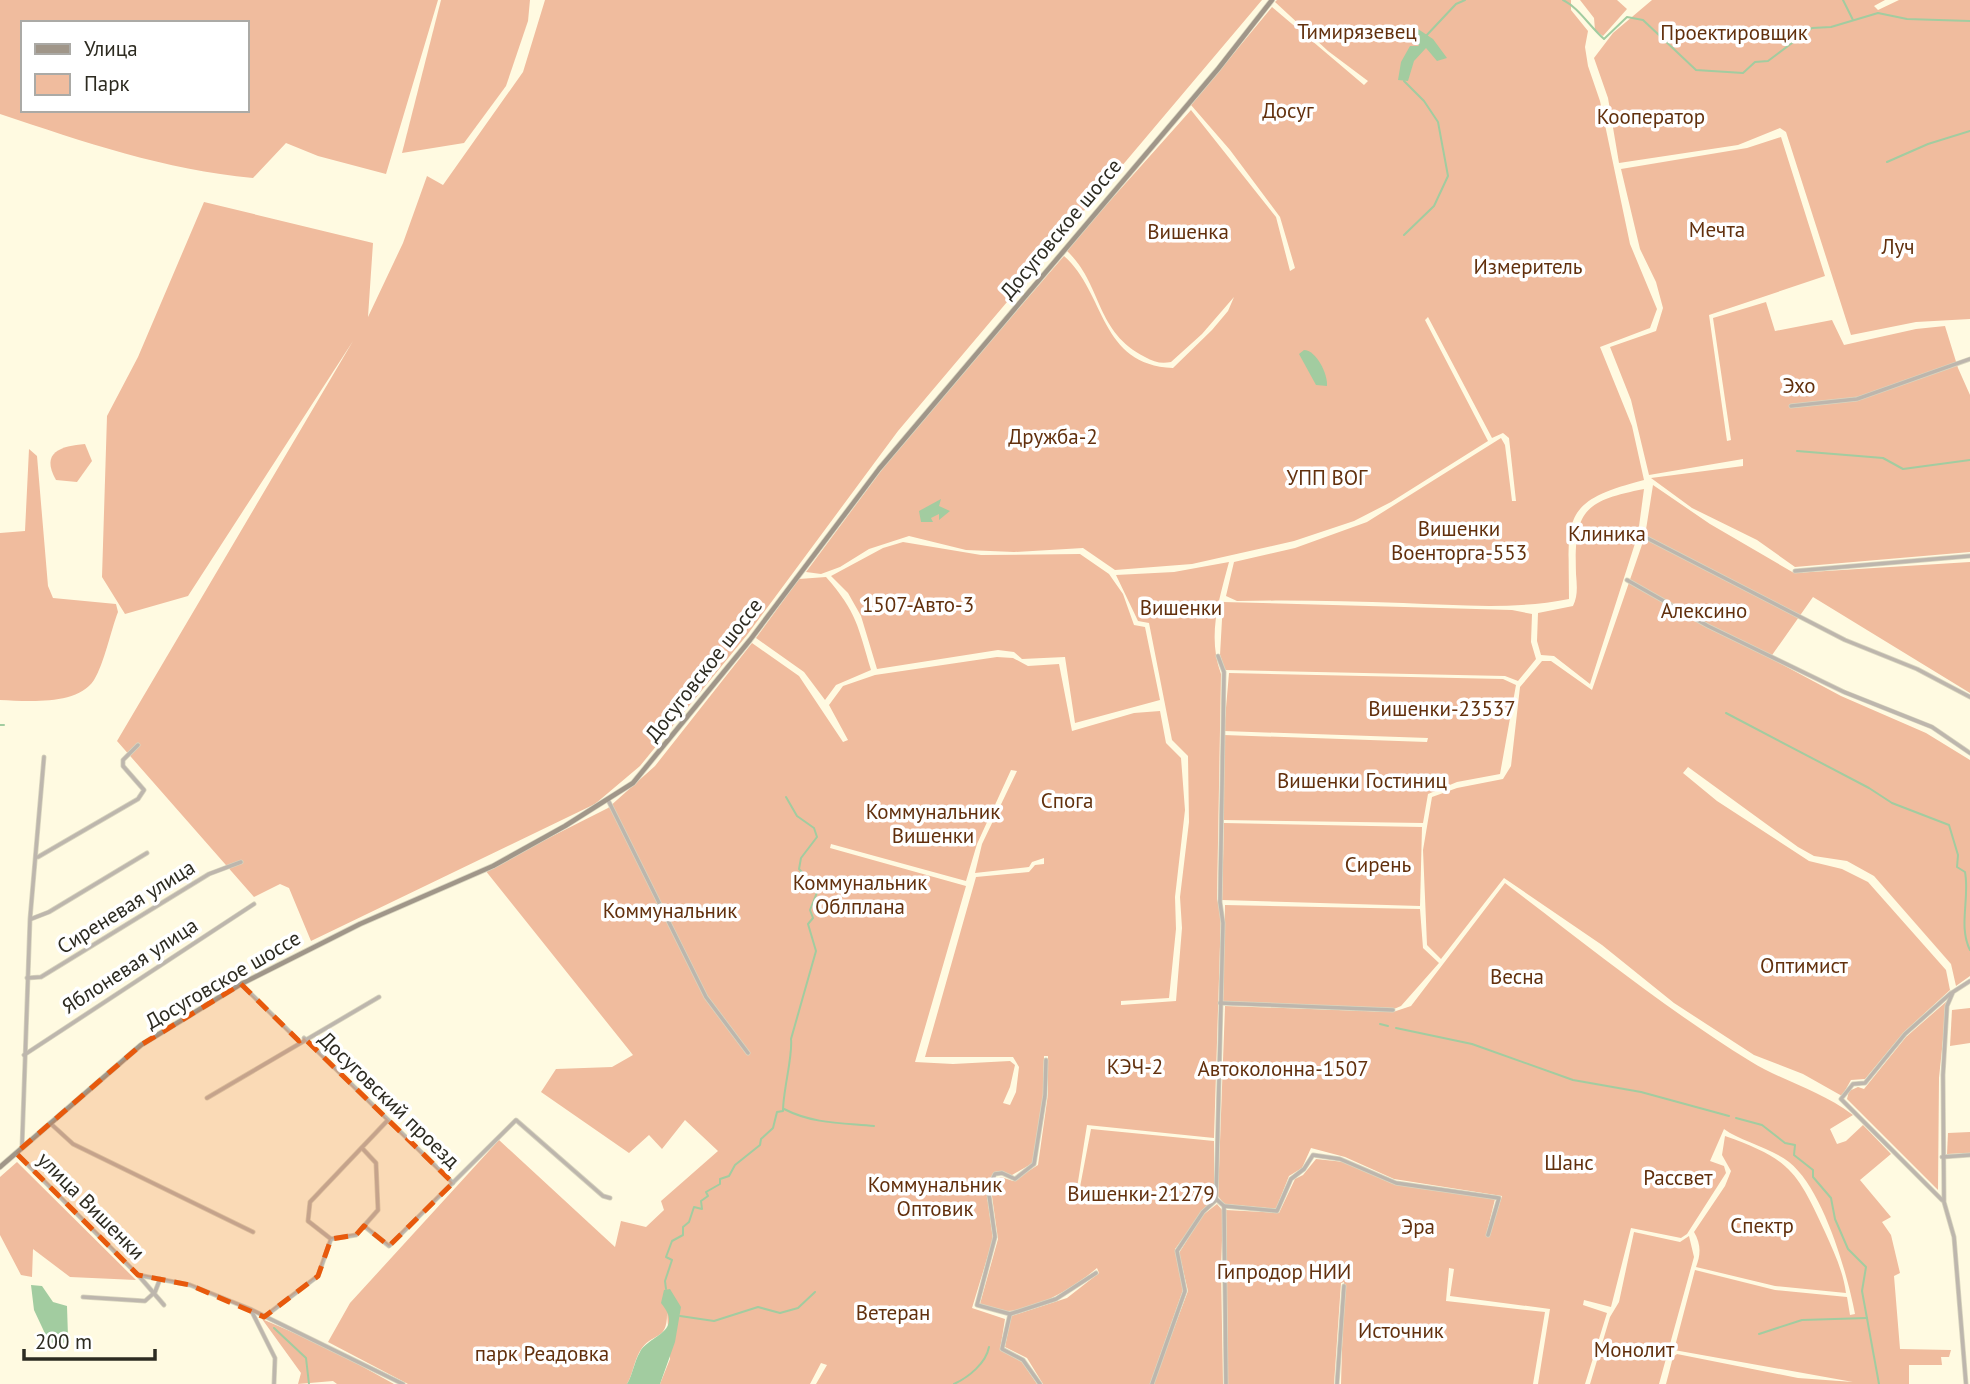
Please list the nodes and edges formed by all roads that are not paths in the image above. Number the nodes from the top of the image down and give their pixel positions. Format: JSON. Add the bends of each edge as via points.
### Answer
{"nodes":[{"id":1,"x":1272,"y":0,"type":"edge"},
{"id":2,"x":1970,"y":359,"type":"edge"},
{"id":3,"x":1791,"y":406,"type":"dead end"},
{"id":4,"x":1642,"y":535,"type":"dead end"},
{"id":5,"x":1970,"y":556,"type":"edge"},
{"id":6,"x":1796,"y":571,"type":"dead end"},
{"id":7,"x":1627,"y":580,"type":"dead end"},
{"id":8,"x":1218,"y":656,"type":"dead end"},
{"id":9,"x":1970,"y":697,"type":"edge"},
{"id":10,"x":138,"y":745,"type":"dead end"},
{"id":11,"x":1970,"y":753,"type":"edge"},
{"id":12,"x":44,"y":757,"type":"dead end"},
{"id":13,"x":608,"y":800,"type":"junction"},
{"id":14,"x":147,"y":853,"type":"dead end"},
{"id":15,"x":38,"y":857,"type":"junction"},
{"id":16,"x":241,"y":862,"type":"dead end"},
{"id":17,"x":254,"y":904,"type":"dead end"},
{"id":18,"x":30,"y":919,"type":"junction"},
{"id":19,"x":27,"y":978,"type":"junction"},
{"id":20,"x":1970,"y":981,"type":"edge"},
{"id":21,"x":241,"y":984,"type":"junction"},
{"id":22,"x":1953,"y":992,"type":"junction"},
{"id":23,"x":379,"y":997,"type":"dead end"},
{"id":24,"x":1220,"y":1003,"type":"junction"},
{"id":25,"x":1394,"y":1010,"type":"dead end"},
{"id":26,"x":302,"y":1040,"type":"junction"},
{"id":27,"x":748,"y":1053,"type":"dead end"},
{"id":28,"x":24,"y":1055,"type":"junction"},
{"id":29,"x":1046,"y":1059,"type":"dead end"},
{"id":30,"x":207,"y":1098,"type":"dead end"},
{"id":31,"x":388,"y":1120,"type":"junction"},
{"id":32,"x":50,"y":1123,"type":"junction"},
{"id":33,"x":22,"y":1147,"type":"junction"},
{"id":34,"x":362,"y":1148,"type":"junction"},
{"id":35,"x":16,"y":1153,"type":"junction"},
{"id":36,"x":1968,"y":1156,"type":"edge"},
{"id":37,"x":1942,"y":1157,"type":"junction"},
{"id":38,"x":1970,"y":1161,"type":"edge"},
{"id":39,"x":0,"y":1167,"type":"edge"},
{"id":40,"x":453,"y":1184,"type":"junction"},
{"id":41,"x":610,"y":1198,"type":"dead end"},
{"id":42,"x":1216,"y":1199,"type":"junction"},
{"id":43,"x":1944,"y":1202,"type":"junction"},
{"id":44,"x":1224,"y":1206,"type":"junction"},
{"id":45,"x":364,"y":1226,"type":"junction"},
{"id":46,"x":253,"y":1232,"type":"dead end"},
{"id":47,"x":1488,"y":1235,"type":"dead end"},
{"id":48,"x":331,"y":1239,"type":"junction"},
{"id":49,"x":1096,"y":1273,"type":"dead end"},
{"id":50,"x":138,"y":1275,"type":"junction"},
{"id":51,"x":160,"y":1279,"type":"junction"},
{"id":52,"x":1343,"y":1286,"type":"dead end"},
{"id":53,"x":154,"y":1293,"type":"junction"},
{"id":54,"x":83,"y":1297,"type":"dead end"},
{"id":55,"x":164,"y":1305,"type":"dead end"},
{"id":56,"x":250,"y":1308,"type":"junction"},
{"id":57,"x":1010,"y":1314,"type":"junction"},
{"id":58,"x":264,"y":1317,"type":"junction"},
{"id":59,"x":274,"y":1384,"type":"edge"},
{"id":60,"x":403,"y":1384,"type":"edge"},
{"id":61,"x":1040,"y":1384,"type":"edge"},
{"id":62,"x":1152,"y":1384,"type":"edge"},
{"id":63,"x":1226,"y":1384,"type":"edge"},
{"id":64,"x":1337,"y":1384,"type":"edge"},
{"id":65,"x":1966,"y":1384,"type":"edge"}],
"edges":[{"from":1,"to":13,"type":"main road","name":"Досуговское шоссе","via":[[879,469],[654,760],[633,783]]},
{"from":2,"to":3,"type":"street","via":[[1857,399]]},
{"from":4,"to":9,"type":"street","via":[[1845,640]]},
{"from":5,"to":6,"type":"street"},
{"from":7,"to":11,"type":"street","via":[[1708,626],[1844,692],[1932,727]]},
{"from":8,"to":24,"type":"street","via":[[1224,672]]},
{"from":10,"to":15,"type":"street","via":[[122,765],[144,790],[138,799]]},
{"from":12,"to":15,"type":"street"},
{"from":13,"to":21,"type":"main road","name":"Досуговское шоссе","via":[[493,866],[339,934]]},
{"from":13,"to":27,"type":"street","via":[[706,997]]},
{"from":14,"to":18,"type":"street"},
{"from":15,"to":18,"type":"street"},
{"from":16,"to":19,"type":"street","name":"Сиреневая улица","via":[[209,874],[41,977]]},
{"from":17,"to":28,"type":"street","name":"Яблоневая улица"},
{"from":18,"to":19,"type":"street"},
{"from":19,"to":28,"type":"street"},
{"from":20,"to":22,"type":"street"},
{"from":21,"to":26,"type":"street","name":"Досуговский проезд"},
{"from":21,"to":32,"type":"main road","name":"Досуговское шоссе","via":[[141,1045]]},
{"from":22,"to":37,"type":"street","via":[[1947,1019]]},
{"from":22,"to":43,"type":"street","via":[[1905,1034],[1865,1083],[1853,1084],[1841,1099]]},
{"from":23,"to":26,"type":"street"},
{"from":24,"to":25,"type":"street"},
{"from":24,"to":42,"type":"street"},
{"from":26,"to":30,"type":"street"},
{"from":26,"to":31,"type":"street","name":"Досуговский проезд"},
{"from":28,"to":33,"type":"street"},
{"from":29,"to":57,"type":"street","via":[[1034,1164],[1015,1179],[995,1174],[988,1188],[995,1237],[977,1305]]},
{"from":31,"to":34,"type":"street"},
{"from":31,"to":40,"type":"street","name":"Досуговский проезд"},
{"from":32,"to":33,"type":"main road","name":"Досуговское шоссе"},
{"from":32,"to":46,"type":"street","via":[[73,1144]]},
{"from":33,"to":35,"type":"main road","name":"Досуговское шоссе"},
{"from":34,"to":45,"type":"street","via":[[376,1163],[378,1210]]},
{"from":34,"to":48,"type":"street","via":[[310,1202],[308,1221]]},
{"from":35,"to":39,"type":"main road","name":"Досуговское шоссе"},
{"from":35,"to":50,"type":"street","name":"улица Вишенки"},
{"from":36,"to":37,"type":"street"},
{"from":36,"to":38,"type":"street"},
{"from":37,"to":43,"type":"street"},
{"from":40,"to":41,"type":"street","via":[[516,1120]]},
{"from":40,"to":45,"type":"street","via":[[390,1246]]},
{"from":42,"to":44,"type":"street"},
{"from":42,"to":62,"type":"street","via":[[1177,1251],[1185,1291]]},
{"from":43,"to":65,"type":"street","via":[[1954,1237]]},
{"from":44,"to":47,"type":"street","via":[[1277,1211],[1291,1179],[1314,1155],[1340,1159],[1396,1182],[1499,1198]]},
{"from":44,"to":63,"type":"street"},
{"from":45,"to":48,"type":"street","via":[[356,1235]]},
{"from":48,"to":58,"type":"street","via":[[318,1276]]},
{"from":49,"to":57,"type":"street","via":[[1056,1300]]},
{"from":50,"to":51,"type":"street","name":"улица Вишенки"},
{"from":50,"to":53,"type":"street"},
{"from":51,"to":53,"type":"street"},
{"from":51,"to":56,"type":"street","name":"улица Вишенки"},
{"from":52,"to":64,"type":"street"},
{"from":53,"to":54,"type":"street","via":[[145,1301]]},
{"from":53,"to":55,"type":"street"},
{"from":56,"to":58,"type":"street","name":"улица Вишенки"},
{"from":56,"to":59,"type":"street","via":[[275,1358]]},
{"from":57,"to":61,"type":"street","via":[[1002,1349],[1023,1360]]},
{"from":58,"to":60,"type":"street","name":"улица Вишенки"}]}
